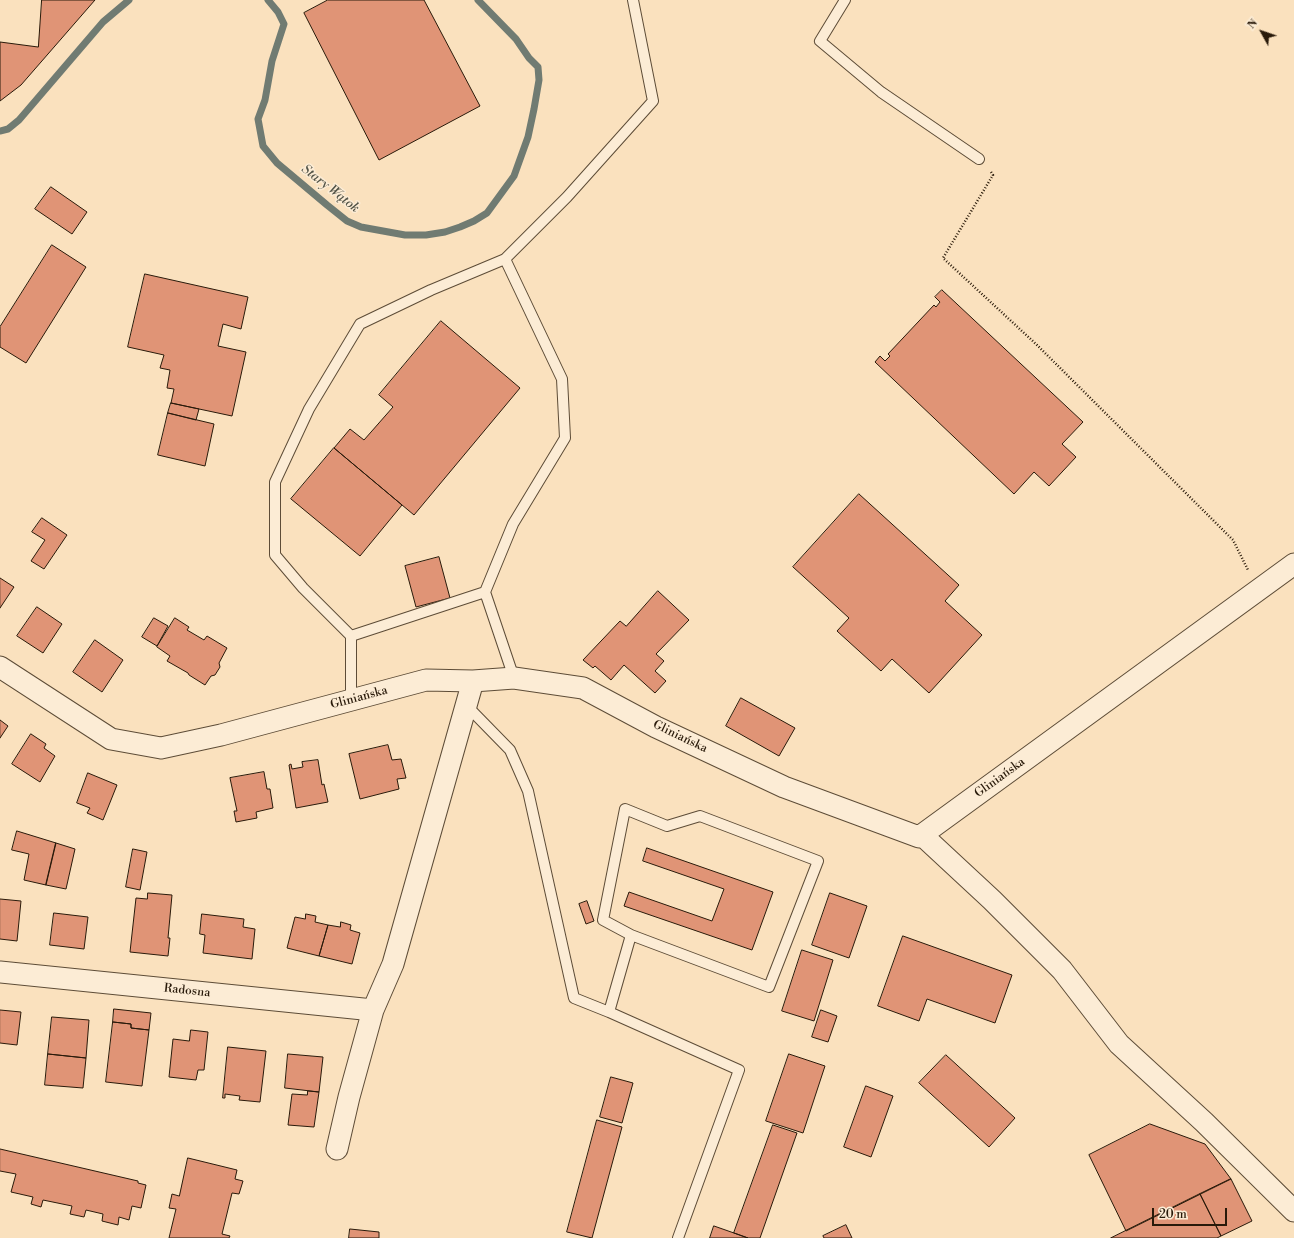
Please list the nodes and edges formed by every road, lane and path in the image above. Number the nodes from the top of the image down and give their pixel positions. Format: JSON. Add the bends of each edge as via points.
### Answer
{"nodes":[{"id":1,"x":633,"y":0,"type":"edge"},
{"id":2,"x":845,"y":0,"type":"edge"},
{"id":3,"x":978,"y":159,"type":"joint"},
{"id":4,"x":505,"y":259,"type":"junction"},
{"id":5,"x":1294,"y":564,"type":"edge"},
{"id":6,"x":1257,"y":590,"type":"junction"},
{"id":7,"x":485,"y":592,"type":"junction"},
{"id":8,"x":351,"y":636,"type":"junction"},
{"id":9,"x":0,"y":667,"type":"edge"},
{"id":10,"x":514,"y":678,"type":"junction"},
{"id":11,"x":473,"y":681,"type":"junction"},
{"id":12,"x":351,"y":700,"type":"junction"},
{"id":13,"x":466,"y":705,"type":"junction"},
{"id":14,"x":922,"y":835,"type":"junction"},
{"id":15,"x":631,"y":935,"type":"junction"},
{"id":16,"x":0,"y":972,"type":"edge"},
{"id":17,"x":373,"y":1010,"type":"junction"},
{"id":18,"x":609,"y":1012,"type":"junction"},
{"id":19,"x":337,"y":1149,"type":"dead end"},
{"id":20,"x":1294,"y":1211,"type":"edge"},
{"id":21,"x":678,"y":1238,"type":"edge"}],
"edges":[{"from":1,"to":4,"type":"lane","via":[[653,101],[567,198]]},
{"from":2,"to":3,"type":"lane","via":[[820,41],[881,92]]},
{"from":3,"to":6,"type":"path","via":[[993,175],[943,258],[1037,345],[1233,540]]},
{"from":4,"to":7,"type":"lane","via":[[562,379],[565,438],[513,524]]},
{"from":4,"to":8,"type":"lane","via":[[360,324],[309,409],[275,482],[275,556]]},
{"from":5,"to":6,"type":"street","name":"Gliniańska"},
{"from":6,"to":14,"type":"street","name":"Gliniańska"},
{"from":7,"to":8,"type":"lane"},
{"from":7,"to":10,"type":"lane"},
{"from":8,"to":12,"type":"lane"},
{"from":9,"to":12,"type":"street","name":"Gliniańska","via":[[111,739],[161,748],[221,735]]},
{"from":10,"to":11,"type":"street","name":"Gliniańska"},
{"from":10,"to":14,"type":"street","name":"Gliniańska","via":[[583,688],[656,727],[784,787],[919,837]]},
{"from":11,"to":12,"type":"street","name":"Gliniańska","via":[[426,680]]},
{"from":11,"to":13,"type":"street"},
{"from":13,"to":17,"type":"street","via":[[393,964]]},
{"from":13,"to":18,"type":"lane","via":[[510,750],[528,791],[574,998]]},
{"from":14,"to":20,"type":"street","via":[[1062,970],[1119,1044],[1204,1122]]},
{"from":15,"to":15,"type":"lane","via":[[769,987],[818,862],[700,816],[667,826],[624,809],[603,920]]},
{"from":15,"to":18,"type":"lane"},
{"from":16,"to":17,"type":"street","name":"Radosna"},
{"from":17,"to":19,"type":"street"},
{"from":18,"to":21,"type":"lane","via":[[739,1070]]}]}
